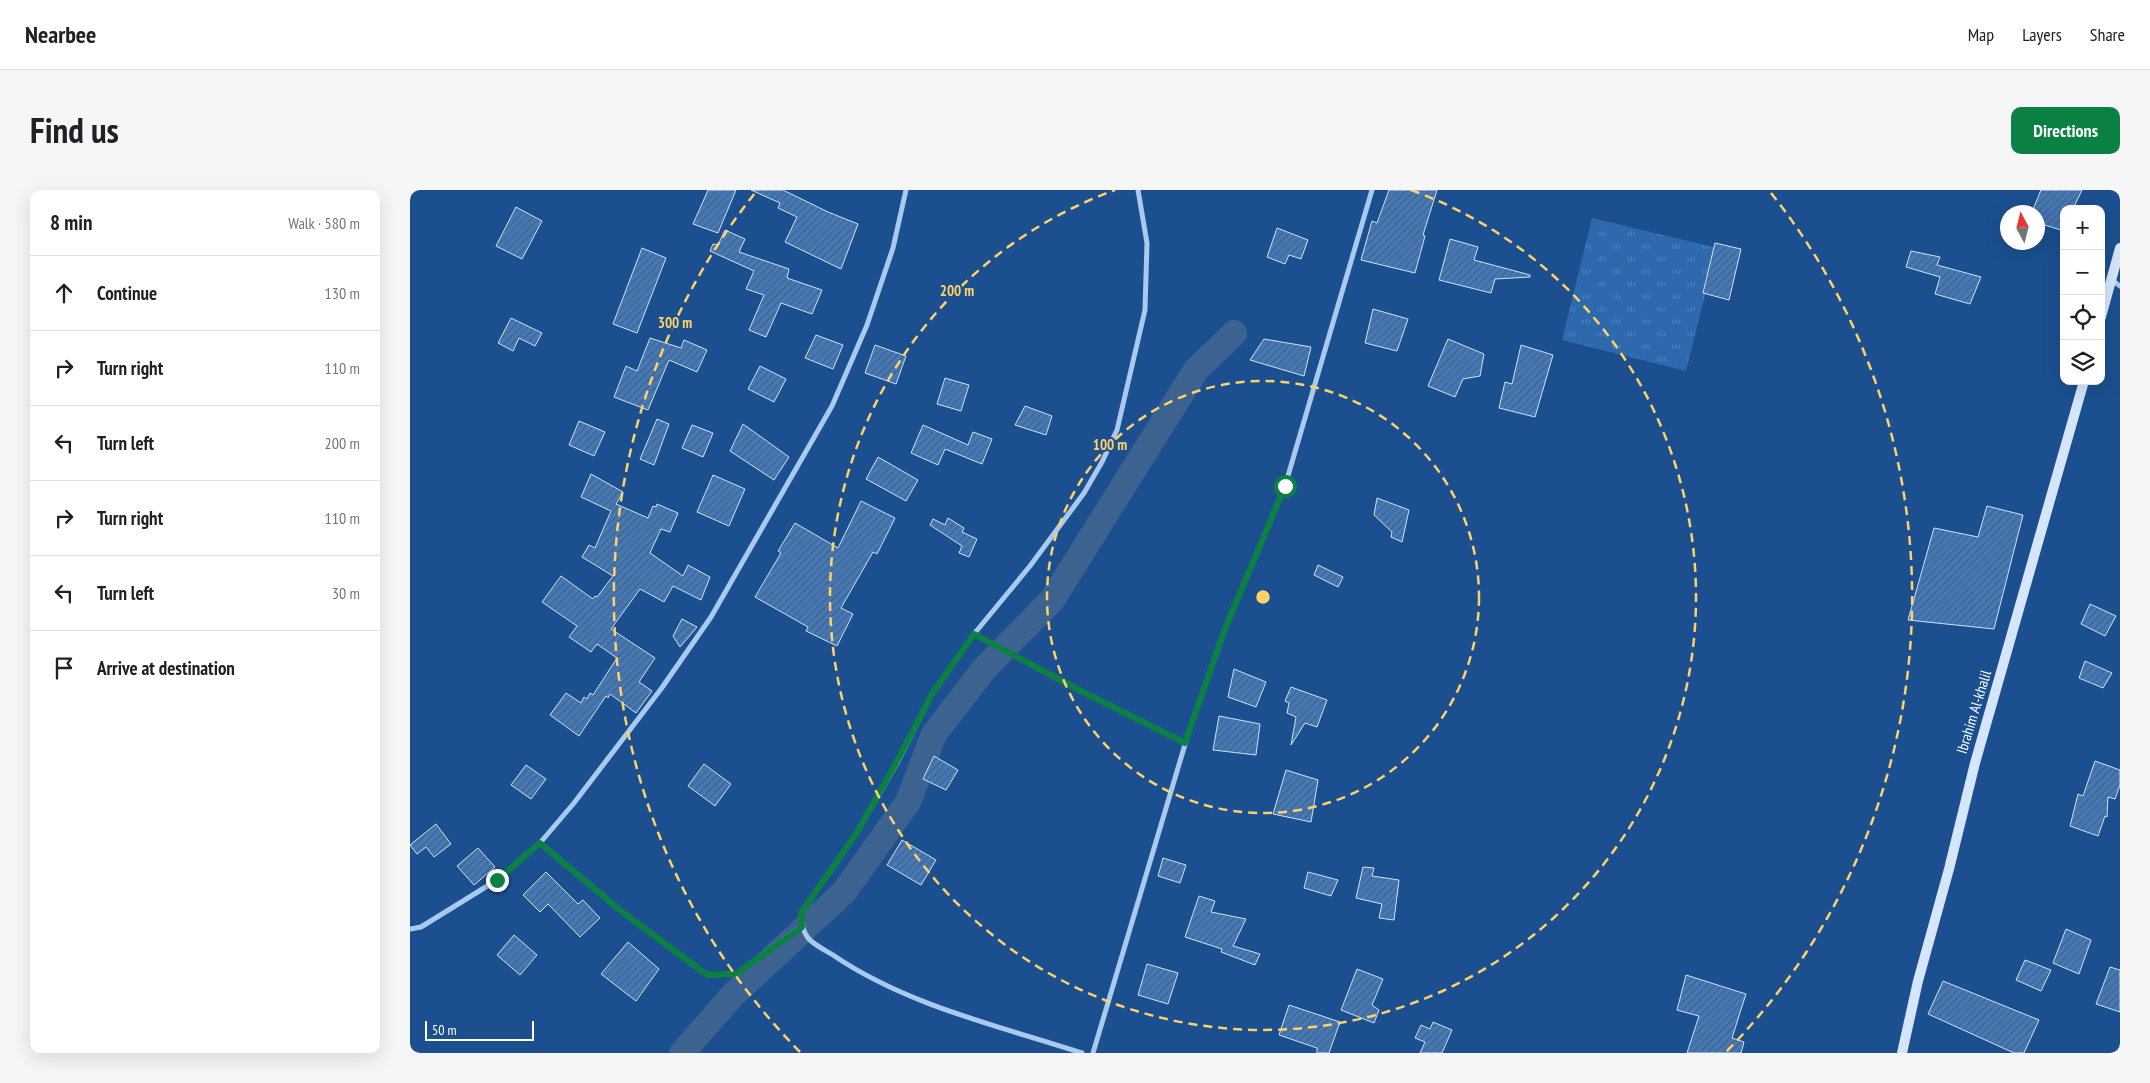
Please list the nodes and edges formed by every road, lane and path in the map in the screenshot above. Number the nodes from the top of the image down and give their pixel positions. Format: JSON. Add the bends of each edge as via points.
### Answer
{"nodes":[{"id":1,"x":906,"y":190,"type":"edge"},
{"id":2,"x":1138,"y":190,"type":"edge"},
{"id":3,"x":1372,"y":190,"type":"edge"},
{"id":4,"x":2120,"y":248,"type":"edge"},
{"id":5,"x":2116,"y":282,"type":"edge"},
{"id":6,"x":2105,"y":308,"type":"edge"},
{"id":7,"x":2083,"y":385,"type":"edge"},
{"id":8,"x":974,"y":634,"type":"junction"},
{"id":9,"x":1185,"y":743,"type":"junction"},
{"id":10,"x":540,"y":843,"type":"junction"},
{"id":11,"x":802,"y":927,"type":"junction"},
{"id":12,"x":410,"y":929,"type":"edge"},
{"id":13,"x":1082,"y":1053,"type":"edge"},
{"id":14,"x":1093,"y":1053,"type":"edge"},
{"id":15,"x":1902,"y":1053,"type":"edge"}],
"edges":[{"from":1,"to":10,"type":"street","via":[[890,256],[832,406],[711,617],[649,704]]},
{"from":2,"to":8,"type":"street","via":[[1147,242],[1145,310],[1117,430],[1084,493]]},
{"from":3,"to":9,"type":"street","via":[[1285,486],[1225,629]]},
{"from":4,"to":5,"type":"street"},
{"from":5,"to":6,"type":"street"},
{"from":7,"to":15,"type":"street","name":"Ibrahim Al-khalil","via":[[1975,763]]},
{"from":8,"to":9,"type":"street"},
{"from":8,"to":11,"type":"street","via":[[932,694],[856,834],[801,913]]},
{"from":9,"to":14,"type":"street"},
{"from":10,"to":11,"type":"street","via":[[621,911],[707,975],[736,974]]},
{"from":10,"to":12,"type":"street","via":[[497,880],[421,927]]},
{"from":11,"to":13,"type":"street","via":[[809,939],[860,974],[944,1008]]}]}
